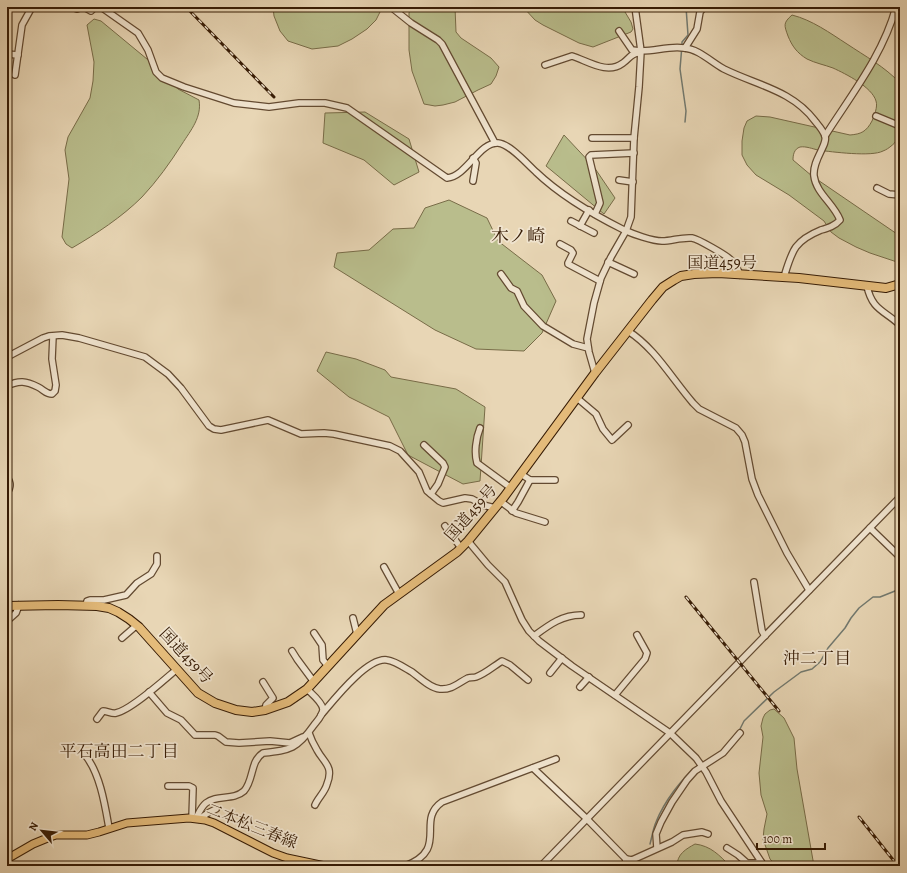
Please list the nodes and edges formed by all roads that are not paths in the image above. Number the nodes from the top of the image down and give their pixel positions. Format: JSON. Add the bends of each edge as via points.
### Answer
{"nodes":[{"id":1,"x":32,"y":7,"type":"edge"},
{"id":2,"x":72,"y":7,"type":"edge"},
{"id":3,"x":83,"y":7,"type":"edge"},
{"id":4,"x":95,"y":7,"type":"edge"},
{"id":5,"x":102,"y":7,"type":"edge"},
{"id":6,"x":635,"y":7,"type":"edge"},
{"id":7,"x":704,"y":7,"type":"edge"},
{"id":8,"x":896,"y":7,"type":"edge"},
{"id":9,"x":395,"y":8,"type":"edge"},
{"id":10,"x":618,"y":31,"type":"dead end"},
{"id":11,"x":685,"y":48,"type":"junction"},
{"id":12,"x":641,"y":52,"type":"junction"},
{"id":13,"x":7,"y":54,"type":"edge"},
{"id":14,"x":18,"y":55,"type":"junction"},
{"id":15,"x":545,"y":65,"type":"dead end"},
{"id":16,"x":15,"y":75,"type":"dead end"},
{"id":17,"x":876,"y":116,"type":"dead end"},
{"id":18,"x":900,"y":126,"type":"edge"},
{"id":19,"x":825,"y":136,"type":"junction"},
{"id":20,"x":592,"y":138,"type":"dead end"},
{"id":21,"x":634,"y":138,"type":"junction"},
{"id":22,"x":495,"y":143,"type":"junction"},
{"id":23,"x":634,"y":153,"type":"junction"},
{"id":24,"x":474,"y":158,"type":"junction"},
{"id":25,"x":619,"y":180,"type":"dead end"},
{"id":26,"x":473,"y":181,"type":"dead end"},
{"id":27,"x":633,"y":182,"type":"junction"},
{"id":28,"x":878,"y":188,"type":"dead end"},
{"id":29,"x":900,"y":195,"type":"edge"},
{"id":30,"x":589,"y":210,"type":"junction"},
{"id":31,"x":595,"y":214,"type":"junction"},
{"id":32,"x":571,"y":221,"type":"dead end"},
{"id":33,"x":580,"y":226,"type":"junction"},
{"id":34,"x":626,"y":231,"type":"junction"},
{"id":35,"x":594,"y":233,"type":"dead end"},
{"id":36,"x":560,"y":244,"type":"dead end"},
{"id":37,"x":608,"y":262,"type":"junction"},
{"id":38,"x":501,"y":274,"type":"dead end"},
{"id":39,"x":634,"y":274,"type":"dead end"},
{"id":40,"x":740,"y":275,"type":"junction"},
{"id":41,"x":784,"y":277,"type":"junction"},
{"id":42,"x":600,"y":281,"type":"junction"},
{"id":43,"x":900,"y":284,"type":"edge"},
{"id":44,"x":867,"y":286,"type":"junction"},
{"id":45,"x":900,"y":325,"type":"edge"},
{"id":46,"x":628,"y":331,"type":"junction"},
{"id":47,"x":53,"y":336,"type":"junction"},
{"id":48,"x":588,"y":348,"type":"junction"},
{"id":49,"x":7,"y":357,"type":"edge"},
{"id":50,"x":595,"y":373,"type":"junction"},
{"id":51,"x":7,"y":386,"type":"edge"},
{"id":52,"x":577,"y":398,"type":"junction"},
{"id":53,"x":628,"y":425,"type":"dead end"},
{"id":54,"x":480,"y":428,"type":"dead end"},
{"id":55,"x":424,"y":445,"type":"dead end"},
{"id":56,"x":521,"y":474,"type":"junction"},
{"id":57,"x":7,"y":477,"type":"edge"},
{"id":58,"x":530,"y":480,"type":"junction"},
{"id":59,"x":555,"y":480,"type":"dead end"},
{"id":60,"x":511,"y":488,"type":"junction"},
{"id":61,"x":7,"y":493,"type":"edge"},
{"id":62,"x":431,"y":494,"type":"junction"},
{"id":63,"x":900,"y":497,"type":"edge"},
{"id":64,"x":500,"y":501,"type":"junction"},
{"id":65,"x":495,"y":508,"type":"junction"},
{"id":66,"x":512,"y":511,"type":"junction"},
{"id":67,"x":545,"y":522,"type":"dead end"},
{"id":68,"x":445,"y":526,"type":"dead end"},
{"id":69,"x":870,"y":528,"type":"junction"},
{"id":70,"x":468,"y":541,"type":"junction"},
{"id":71,"x":461,"y":548,"type":"junction"},
{"id":72,"x":157,"y":556,"type":"dead end"},
{"id":73,"x":900,"y":557,"type":"edge"},
{"id":74,"x":384,"y":566,"type":"dead end"},
{"id":75,"x":754,"y":582,"type":"dead end"},
{"id":76,"x":809,"y":590,"type":"junction"},
{"id":77,"x":399,"y":594,"type":"junction"},
{"id":78,"x":19,"y":605,"type":"junction"},
{"id":79,"x":7,"y":606,"type":"edge"},
{"id":80,"x":86,"y":606,"type":"junction"},
{"id":81,"x":581,"y":614,"type":"dead end"},
{"id":82,"x":353,"y":618,"type":"dead end"},
{"id":83,"x":7,"y":621,"type":"edge"},
{"id":84,"x":137,"y":625,"type":"junction"},
{"id":85,"x":314,"y":633,"type":"dead end"},
{"id":86,"x":357,"y":634,"type":"junction"},
{"id":87,"x":637,"y":635,"type":"dead end"},
{"id":88,"x":534,"y":636,"type":"junction"},
{"id":89,"x":765,"y":636,"type":"junction"},
{"id":90,"x":122,"y":638,"type":"dead end"},
{"id":91,"x":292,"y":650,"type":"dead end"},
{"id":92,"x":562,"y":658,"type":"junction"},
{"id":93,"x":328,"y":666,"type":"junction"},
{"id":94,"x":177,"y":669,"type":"junction"},
{"id":95,"x":550,"y":673,"type":"dead end"},
{"id":96,"x":589,"y":677,"type":"junction"},
{"id":97,"x":528,"y":680,"type":"dead end"},
{"id":98,"x":264,"y":682,"type":"dead end"},
{"id":99,"x":314,"y":682,"type":"junction"},
{"id":100,"x":580,"y":687,"type":"dead end"},
{"id":101,"x":307,"y":689,"type":"junction"},
{"id":102,"x":149,"y":692,"type":"junction"},
{"id":103,"x":615,"y":695,"type":"junction"},
{"id":104,"x":265,"y":710,"type":"junction"},
{"id":105,"x":321,"y":715,"type":"junction"},
{"id":106,"x":97,"y":719,"type":"dead end"},
{"id":107,"x":670,"y":733,"type":"junction"},
{"id":108,"x":740,"y":733,"type":"dead end"},
{"id":109,"x":307,"y":735,"type":"junction"},
{"id":110,"x":85,"y":754,"type":"dead end"},
{"id":111,"x":556,"y":759,"type":"dead end"},
{"id":112,"x":702,"y":767,"type":"junction"},
{"id":113,"x":532,"y":768,"type":"junction"},
{"id":114,"x":168,"y":786,"type":"dead end"},
{"id":115,"x":315,"y":806,"type":"dead end"},
{"id":116,"x":216,"y":810,"type":"dead end"},
{"id":117,"x":196,"y":818,"type":"junction"},
{"id":118,"x":586,"y":818,"type":"junction"},
{"id":119,"x":109,"y":828,"type":"junction"},
{"id":120,"x":708,"y":834,"type":"dead end"},
{"id":121,"x":657,"y":848,"type":"junction"},
{"id":122,"x":727,"y":848,"type":"dead end"},
{"id":123,"x":7,"y":859,"type":"edge"},
{"id":124,"x":628,"y":862,"type":"edge"},
{"id":125,"x":762,"y":864,"type":"edge"},
{"id":126,"x":326,"y":866,"type":"edge"},
{"id":127,"x":405,"y":866,"type":"edge"},
{"id":128,"x":541,"y":866,"type":"edge"},
{"id":129,"x":625,"y":866,"type":"edge"}],
"edges":[{"from":1,"to":14,"type":"street","via":[[22,24]]},
{"from":2,"to":3,"type":"street"},
{"from":3,"to":4,"type":"street","via":[[91,11]]},
{"from":5,"to":24,"type":"street","via":[[138,33],[156,72],[162,78],[184,87],[214,98],[250,105],[268,107],[325,103],[347,108],[448,178],[458,175]]},
{"from":6,"to":12,"type":"street"},
{"from":7,"to":11,"type":"street","via":[[700,12],[697,29]]},
{"from":8,"to":19,"type":"street","via":[[880,48]]},
{"from":9,"to":22,"type":"street","via":[[442,44]]},
{"from":10,"to":12,"type":"street","via":[[630,49]]},
{"from":11,"to":12,"type":"street"},
{"from":11,"to":19,"type":"street","via":[[701,54],[724,69],[789,96],[809,112]]},
{"from":12,"to":15,"type":"street","via":[[631,55],[623,64],[613,68],[588,64],[572,56]]},
{"from":12,"to":21,"type":"street"},
{"from":13,"to":14,"type":"street"},
{"from":14,"to":16,"type":"street"},
{"from":17,"to":18,"type":"street"},
{"from":19,"to":41,"type":"street","via":[[823,147],[814,165],[814,180],[836,210],[840,220],[832,227],[812,234],[796,245]]},
{"from":20,"to":21,"type":"street"},
{"from":21,"to":23,"type":"street"},
{"from":22,"to":24,"type":"street"},
{"from":22,"to":30,"type":"street","via":[[512,150],[558,192]]},
{"from":23,"to":27,"type":"street"},
{"from":23,"to":31,"type":"street","via":[[589,157],[600,203]]},
{"from":24,"to":26,"type":"street","via":[[476,163]]},
{"from":25,"to":27,"type":"street"},
{"from":27,"to":34,"type":"street","via":[[631,217]]},
{"from":28,"to":29,"type":"street","via":[[889,194]]},
{"from":30,"to":31,"type":"street"},
{"from":30,"to":33,"type":"street"},
{"from":31,"to":34,"type":"street"},
{"from":32,"to":33,"type":"street"},
{"from":33,"to":35,"type":"street"},
{"from":34,"to":37,"type":"street"},
{"from":34,"to":40,"type":"street","via":[[660,241],[693,238],[730,259]]},
{"from":36,"to":42,"type":"street","via":[[573,253],[568,264]]},
{"from":37,"to":39,"type":"street"},
{"from":37,"to":42,"type":"street"},
{"from":38,"to":48,"type":"street","via":[[511,288],[517,291],[524,306],[543,326],[573,344]]},
{"from":40,"to":41,"type":"highway","name":"国道459号"},
{"from":40,"to":46,"type":"highway","name":"国道459号","via":[[702,273],[681,276],[663,287]]},
{"from":41,"to":44,"type":"highway","name":"国道459号"},
{"from":42,"to":48,"type":"street","via":[[587,339]]},
{"from":43,"to":44,"type":"highway","name":"国道459号","via":[[886,288]]},
{"from":44,"to":45,"type":"street","via":[[873,303]]},
{"from":46,"to":50,"type":"highway","name":"国道459号"},
{"from":46,"to":76,"type":"street","via":[[642,341],[696,406],[736,428],[742,435],[758,495],[786,553]]},
{"from":47,"to":49,"type":"street","via":[[43,338]]},
{"from":47,"to":51,"type":"street","via":[[55,391],[47,394],[24,382]]},
{"from":47,"to":62,"type":"street","via":[[80,338],[145,356],[168,374],[214,429],[221,430],[268,420],[301,434],[334,434],[395,448],[419,472],[427,491]]},
{"from":48,"to":50,"type":"street"},
{"from":50,"to":52,"type":"highway","name":"国道459号"},
{"from":52,"to":53,"type":"street","via":[[596,414],[612,440]]},
{"from":52,"to":56,"type":"highway","name":"国道459号"},
{"from":54,"to":60,"type":"street","via":[[476,444],[477,463]]},
{"from":55,"to":62,"type":"street","via":[[445,467]]},
{"from":56,"to":58,"type":"street"},
{"from":56,"to":60,"type":"highway","name":"国道459号"},
{"from":57,"to":61,"type":"street","via":[[10,486]]},
{"from":58,"to":59,"type":"street"},
{"from":58,"to":66,"type":"street"},
{"from":60,"to":64,"type":"highway","name":"国道459号"},
{"from":62,"to":65,"type":"street","via":[[443,503],[465,498]]},
{"from":63,"to":69,"type":"street"},
{"from":64,"to":65,"type":"highway","name":"国道459号"},
{"from":64,"to":66,"type":"street"},
{"from":65,"to":70,"type":"highway","name":"国道459号"},
{"from":66,"to":67,"type":"street"},
{"from":68,"to":71,"type":"street"},
{"from":69,"to":73,"type":"street"},
{"from":69,"to":76,"type":"street"},
{"from":70,"to":71,"type":"highway","name":"国道459号"},
{"from":70,"to":88,"type":"street","via":[[505,582],[516,610]]},
{"from":71,"to":77,"type":"highway","name":"国道459号"},
{"from":72,"to":80,"type":"street","via":[[157,564],[151,574],[137,583],[126,595],[90,600]]},
{"from":74,"to":77,"type":"street"},
{"from":75,"to":89,"type":"street"},
{"from":76,"to":89,"type":"street"},
{"from":77,"to":86,"type":"highway","name":"国道459号","via":[[384,605]]},
{"from":78,"to":79,"type":"highway","name":"国道459号"},
{"from":78,"to":80,"type":"highway","name":"国道459号"},
{"from":78,"to":83,"type":"street","via":[[16,613]]},
{"from":80,"to":84,"type":"highway","name":"国道459号","via":[[109,608]]},
{"from":81,"to":88,"type":"street","via":[[556,620]]},
{"from":82,"to":86,"type":"street"},
{"from":84,"to":90,"type":"street"},
{"from":84,"to":94,"type":"highway","name":"国道459号"},
{"from":85,"to":93,"type":"street","via":[[322,645],[324,660]]},
{"from":86,"to":93,"type":"highway","name":"国道459号"},
{"from":87,"to":103,"type":"street","via":[[647,653],[645,659]]},
{"from":88,"to":92,"type":"street"},
{"from":89,"to":107,"type":"street"},
{"from":91,"to":99,"type":"street"},
{"from":92,"to":95,"type":"street"},
{"from":92,"to":96,"type":"street"},
{"from":93,"to":99,"type":"highway","name":"国道459号"},
{"from":94,"to":102,"type":"street"},
{"from":94,"to":104,"type":"highway","name":"国道459号","via":[[198,693],[215,703],[236,710]]},
{"from":96,"to":100,"type":"street"},
{"from":96,"to":103,"type":"street"},
{"from":97,"to":105,"type":"street","via":[[502,661],[478,676],[469,677],[453,687],[439,689],[393,661],[384,660],[360,672]]},
{"from":98,"to":104,"type":"street","via":[[273,698]]},
{"from":99,"to":101,"type":"highway","name":"国道459号"},
{"from":101,"to":104,"type":"highway","name":"国道459号","via":[[288,702]]},
{"from":101,"to":105,"type":"street","via":[[321,704]]},
{"from":102,"to":106,"type":"street","via":[[115,713],[103,711]]},
{"from":102,"to":109,"type":"street","via":[[167,713],[181,720],[195,735],[215,735],[226,742],[290,743]]},
{"from":103,"to":107,"type":"street"},
{"from":105,"to":109,"type":"street"},
{"from":107,"to":112,"type":"street"},
{"from":107,"to":118,"type":"street"},
{"from":108,"to":112,"type":"street","via":[[723,753]]},
{"from":109,"to":115,"type":"street","via":[[326,762],[329,775]]},
{"from":109,"to":117,"type":"street","via":[[293,748],[260,755],[255,762],[249,783],[242,792],[233,797],[211,800],[202,807]]},
{"from":110,"to":119,"type":"street","via":[[97,776]]},
{"from":111,"to":113,"type":"street"},
{"from":112,"to":121,"type":"street","via":[[687,780],[664,815],[656,834]]},
{"from":112,"to":125,"type":"street"},
{"from":113,"to":118,"type":"street"},
{"from":113,"to":127,"type":"street","via":[[445,799],[431,817],[428,850],[421,858]]},
{"from":114,"to":117,"type":"street","via":[[192,788]]},
{"from":116,"to":117,"type":"street"},
{"from":117,"to":119,"type":"main road","name":"二本松三春線","via":[[132,822]]},
{"from":117,"to":126,"type":"main road","name":"二本松三春線","via":[[220,826],[273,853]]},
{"from":118,"to":124,"type":"street"},
{"from":118,"to":128,"type":"street"},
{"from":119,"to":123,"type":"main road","name":"二本松三春線","via":[[88,835],[56,835],[33,844]]},
{"from":120,"to":121,"type":"street","via":[[702,832],[683,835]]},
{"from":121,"to":124,"type":"street"},
{"from":122,"to":125,"type":"street","via":[[747,863]]},
{"from":124,"to":129,"type":"street"}]}
